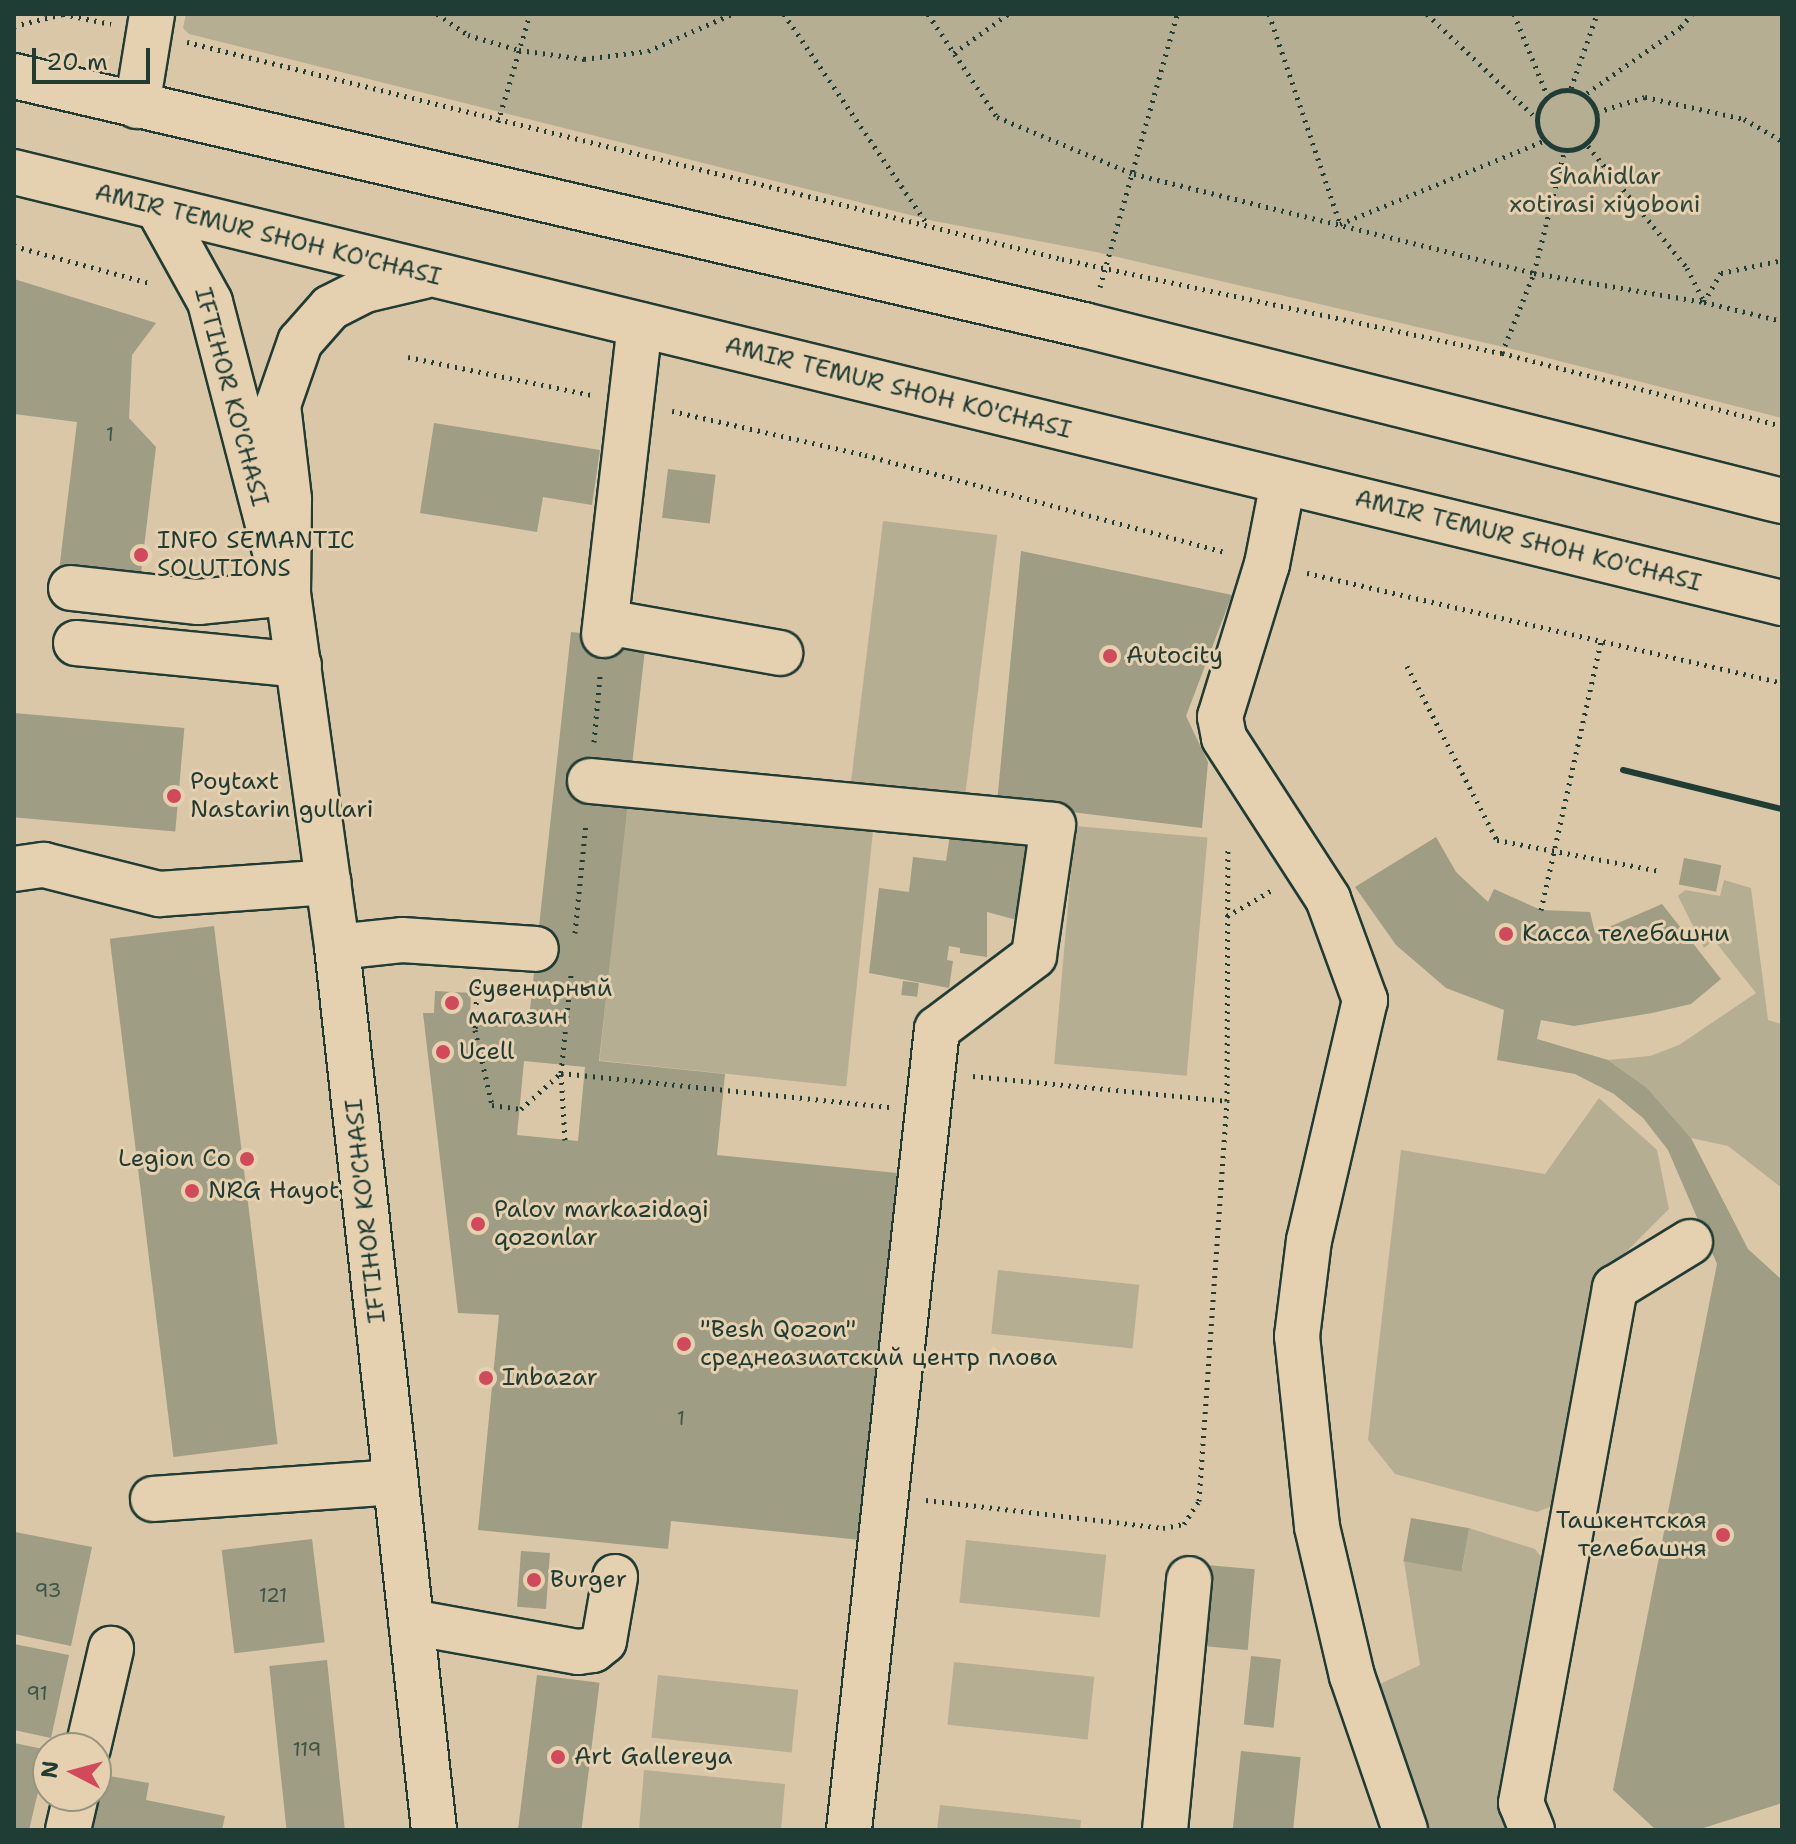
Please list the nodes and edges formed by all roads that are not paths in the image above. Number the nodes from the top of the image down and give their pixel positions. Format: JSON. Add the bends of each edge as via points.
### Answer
{"nodes":[{"id":1,"x":152,"y":27,"type":"edge"},
{"id":2,"x":14,"y":76,"type":"edge"},
{"id":3,"x":137,"y":106,"type":"junction"},
{"id":4,"x":14,"y":172,"type":"edge"},
{"id":5,"x":158,"y":208,"type":"junction"},
{"id":6,"x":431,"y":275,"type":"junction"},
{"id":7,"x":640,"y":325,"type":"junction"},
{"id":8,"x":1283,"y":482,"type":"junction"},
{"id":9,"x":1782,"y":501,"type":"edge"},
{"id":10,"x":71,"y":588,"type":"dead end"},
{"id":11,"x":288,"y":593,"type":"junction"},
{"id":12,"x":1782,"y":603,"type":"edge"},
{"id":13,"x":76,"y":643,"type":"dead end"},
{"id":14,"x":780,"y":653,"type":"dead end"},
{"id":15,"x":299,"y":665,"type":"junction"},
{"id":16,"x":590,"y":781,"type":"road end"},
{"id":17,"x":14,"y":869,"type":"edge"},
{"id":18,"x":329,"y":882,"type":"junction"},
{"id":19,"x":337,"y":947,"type":"junction"},
{"id":20,"x":561,"y":951,"type":"road end"},
{"id":21,"x":1690,"y":1242,"type":"dead end"},
{"id":22,"x":395,"y":1482,"type":"junction"},
{"id":23,"x":153,"y":1499,"type":"dead end"},
{"id":24,"x":615,"y":1577,"type":"dead end"},
{"id":25,"x":1189,"y":1579,"type":"dead end"},
{"id":26,"x":411,"y":1622,"type":"junction"},
{"id":27,"x":111,"y":1649,"type":"dead end"},
{"id":28,"x":92,"y":1732,"type":"edge"},
{"id":29,"x":434,"y":1830,"type":"edge"},
{"id":30,"x":849,"y":1830,"type":"edge"},
{"id":31,"x":1165,"y":1830,"type":"edge"},
{"id":32,"x":1405,"y":1830,"type":"edge"},
{"id":33,"x":1532,"y":1830,"type":"edge"}],
"edges":[{"from":1,"to":3,"type":"main road"},
{"from":2,"to":3,"type":"main road"},
{"from":3,"to":9,"type":"main road","via":[[1084,325]]},
{"from":4,"to":5,"type":"main road","name":"AMIR TEMUR SHOH KO'CHASI"},
{"from":5,"to":6,"type":"main road","name":"AMIR TEMUR SHOH KO'CHASI"},
{"from":5,"to":11,"type":"main road","name":"IFTIHOR KO'CHASI","via":[[210,302],[259,504]]},
{"from":6,"to":7,"type":"main road","name":"AMIR TEMUR SHOH KO'CHASI"},
{"from":6,"to":11,"type":"main road","name":"IFTIHOR KO'CHASI","via":[[347,297],[320,317],[293,357],[278,405],[289,499]]},
{"from":7,"to":8,"type":"main road","name":"AMIR TEMUR SHOH KO'CHASI"},
{"from":7,"to":14,"type":"main road","via":[[605,629]]},
{"from":8,"to":12,"type":"main road","name":"AMIR TEMUR SHOH KO'CHASI"},
{"from":8,"to":32,"type":"main road","via":[[1267,564],[1220,717],[1224,738],[1328,899],[1365,1000],[1309,1240],[1297,1336],[1317,1527],[1348,1661]]},
{"from":10,"to":11,"type":"main road","via":[[198,602]]},
{"from":11,"to":15,"type":"main road","name":"IFTIHOR KO'CHASI"},
{"from":13,"to":15,"type":"main road"},
{"from":15,"to":18,"type":"main road","name":"IFTIHOR KO'CHASI"},
{"from":16,"to":30,"type":"main road","via":[[1053,825],[1034,956],[937,1029]]},
{"from":17,"to":18,"type":"main road","via":[[44,865],[159,894]]},
{"from":18,"to":19,"type":"main road","name":"IFTIHOR KO'CHASI"},
{"from":19,"to":20,"type":"main road","via":[[402,940]]},
{"from":19,"to":22,"type":"main road","name":"IFTIHOR KO'CHASI"},
{"from":21,"to":33,"type":"main road","via":[[1615,1288],[1521,1803]]},
{"from":22,"to":23,"type":"main road"},
{"from":22,"to":26,"type":"main road","name":"IFTIHOR KO'CHASI"},
{"from":24,"to":26,"type":"main road","via":[[604,1641],[593,1650],[578,1652]]},
{"from":25,"to":31,"type":"main road"},
{"from":26,"to":29,"type":"main road","name":"IFTIHOR KO'CHASI"},
{"from":27,"to":28,"type":"main road"}]}
